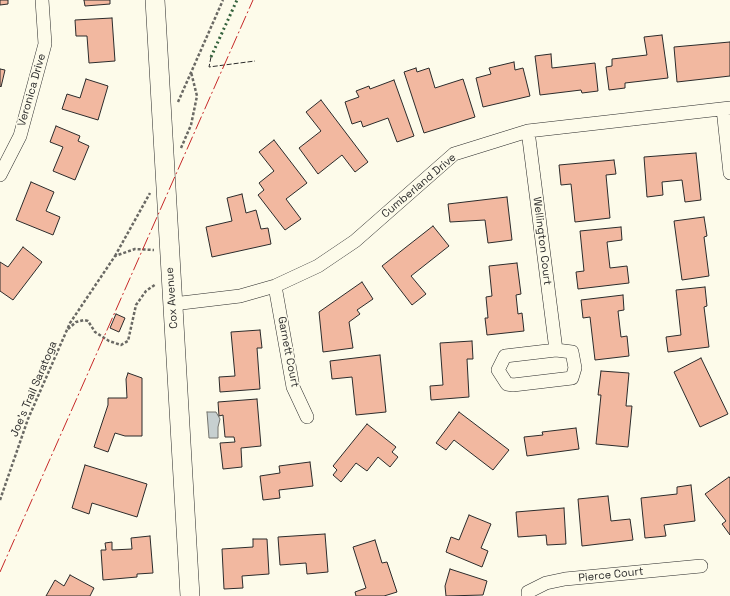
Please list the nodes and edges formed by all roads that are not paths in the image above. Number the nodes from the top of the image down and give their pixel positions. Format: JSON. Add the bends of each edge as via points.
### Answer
{"nodes":[{"id":1,"x":42,"y":0,"type":"edge"},
{"id":2,"x":155,"y":0,"type":"edge"},
{"id":3,"x":726,"y":108,"type":"edge"},
{"id":4,"x":528,"y":131,"type":"junction"},
{"id":5,"x":730,"y":173,"type":"edge"},
{"id":6,"x":0,"y":175,"type":"edge"},
{"id":7,"x":275,"y":286,"type":"junction"},
{"id":8,"x":173,"y":304,"type":"junction"},
{"id":9,"x":556,"y":350,"type":"junction"},
{"id":10,"x":307,"y":417,"type":"dead end"},
{"id":11,"x":701,"y":566,"type":"dead end"},
{"id":12,"x":190,"y":596,"type":"edge"},
{"id":13,"x":528,"y":596,"type":"edge"}],
"edges":[{"from":1,"to":6,"type":"street","name":"Veronica Drive","via":[[45,44],[20,136]]},
{"from":2,"to":8,"type":"main road","name":"Cox Avenue"},
{"from":3,"to":4,"type":"street","name":"Cumberland Drive"},
{"from":3,"to":5,"type":"street"},
{"from":4,"to":7,"type":"street","name":"Cumberland Drive","via":[[454,154],[355,241],[318,266]]},
{"from":4,"to":9,"type":"street","name":"Wellington Court"},
{"from":7,"to":8,"type":"street","name":"Cumberland Drive","via":[[240,296]]},
{"from":7,"to":10,"type":"street","name":"Garnett Court","via":[[293,387]]},
{"from":8,"to":12,"type":"main road","name":"Cox Avenue"},
{"from":9,"to":9,"type":"street","via":[[505,356],[498,370],[507,384],[513,385],[572,378],[575,368],[572,352]]},
{"from":11,"to":13,"type":"street","name":"Pierce Court","via":[[566,579],[546,583],[528,592]]}]}
